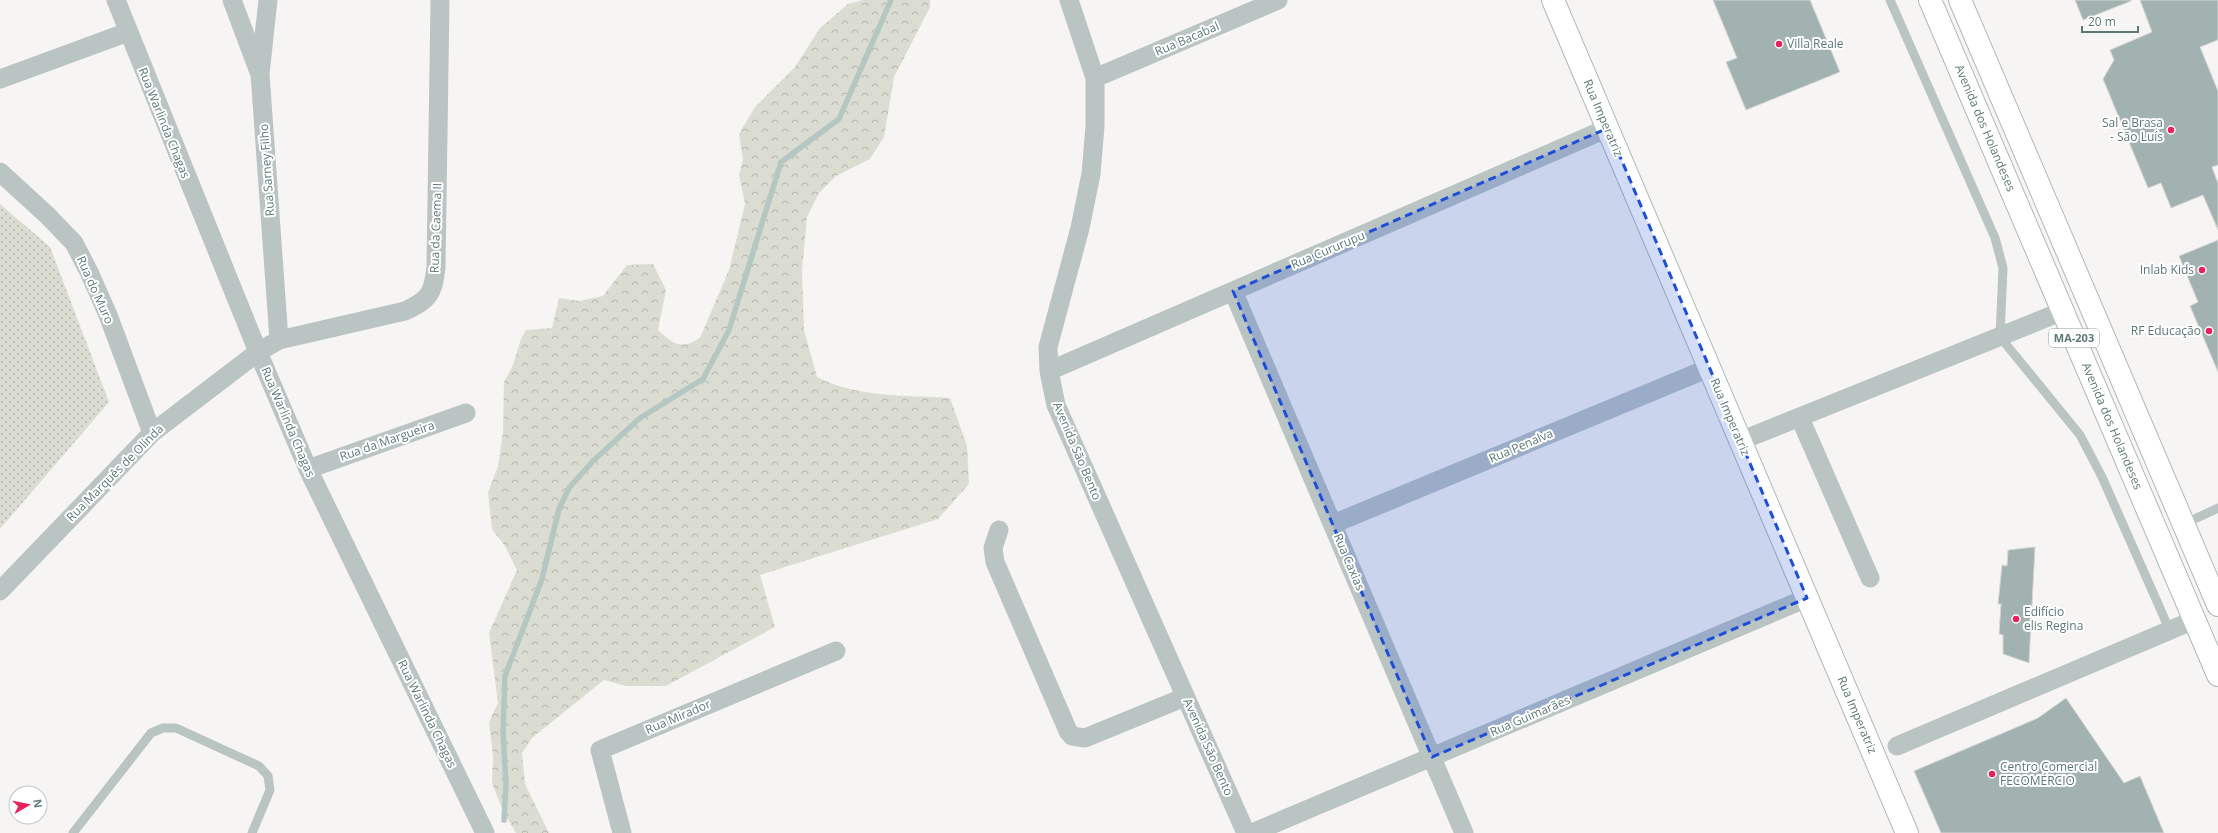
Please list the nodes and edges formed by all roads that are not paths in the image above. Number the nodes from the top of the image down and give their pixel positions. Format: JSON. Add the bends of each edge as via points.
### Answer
{"nodes":[{"id":1,"x":116,"y":0,"type":"edge"},
{"id":2,"x":232,"y":0,"type":"edge"},
{"id":3,"x":268,"y":0,"type":"edge"},
{"id":4,"x":440,"y":0,"type":"edge"},
{"id":5,"x":1069,"y":0,"type":"edge"},
{"id":6,"x":1278,"y":0,"type":"edge"},
{"id":7,"x":1553,"y":0,"type":"edge"},
{"id":8,"x":1890,"y":0,"type":"edge"},
{"id":9,"x":1930,"y":0,"type":"edge"},
{"id":10,"x":1960,"y":0,"type":"edge"},
{"id":11,"x":128,"y":32,"type":"junction"},
{"id":12,"x":260,"y":74,"type":"junction"},
{"id":13,"x":1095,"y":78,"type":"junction"},
{"id":14,"x":0,"y":79,"type":"edge"},
{"id":15,"x":1608,"y":128,"type":"junction"},
{"id":16,"x":0,"y":172,"type":"edge"},
{"id":17,"x":1233,"y":291,"type":"junction"},
{"id":18,"x":2063,"y":311,"type":"junction"},
{"id":19,"x":2000,"y":337,"type":"junction"},
{"id":20,"x":279,"y":340,"type":"junction"},
{"id":21,"x":258,"y":352,"type":"junction"},
{"id":22,"x":1709,"y":368,"type":"junction"},
{"id":23,"x":1048,"y":371,"type":"junction"},
{"id":24,"x":466,"y":413,"type":"dead end"},
{"id":25,"x":1800,"y":418,"type":"junction"},
{"id":26,"x":152,"y":433,"type":"junction"},
{"id":27,"x":1740,"y":442,"type":"junction"},
{"id":28,"x":308,"y":469,"type":"junction"},
{"id":29,"x":2218,"y":508,"type":"edge"},
{"id":30,"x":1333,"y":524,"type":"junction"},
{"id":31,"x":2184,"y":524,"type":"junction"},
{"id":32,"x":999,"y":530,"type":"dead end"},
{"id":33,"x":1870,"y":578,"type":"dead end"},
{"id":34,"x":0,"y":591,"type":"edge"},
{"id":35,"x":1807,"y":598,"type":"junction"},
{"id":36,"x":2218,"y":605,"type":"edge"},
{"id":37,"x":2194,"y":620,"type":"junction"},
{"id":38,"x":2170,"y":631,"type":"junction"},
{"id":39,"x":836,"y":652,"type":"dead end"},
{"id":40,"x":2218,"y":675,"type":"edge"},
{"id":41,"x":1185,"y":697,"type":"junction"},
{"id":42,"x":1897,"y":746,"type":"dead end"},
{"id":43,"x":1432,"y":757,"type":"junction"},
{"id":44,"x":1903,"y":832,"type":"edge"},
{"id":45,"x":73,"y":833,"type":"edge"},
{"id":46,"x":252,"y":833,"type":"edge"},
{"id":47,"x":485,"y":833,"type":"edge"},
{"id":48,"x":622,"y":833,"type":"edge"},
{"id":49,"x":1246,"y":833,"type":"edge"},
{"id":50,"x":1252,"y":833,"type":"edge"},
{"id":51,"x":1464,"y":833,"type":"edge"}],
"edges":[{"from":1,"to":11,"type":"street","name":"Rua Warlinda Chagas"},
{"from":2,"to":12,"type":"street"},
{"from":3,"to":12,"type":"street","name":"Rua Sarney Filho"},
{"from":4,"to":20,"type":"street","name":"Rua da Caema II","via":[[434,288],[425,302],[406,311]]},
{"from":5,"to":13,"type":"street","name":"Avenida São Bento"},
{"from":6,"to":13,"type":"street","name":"Rua Bacabal"},
{"from":7,"to":15,"type":"main road","name":"Rua Imperatriz"},
{"from":8,"to":19,"type":"lane","via":[[1995,238],[2003,268]]},
{"from":9,"to":18,"type":"main road","name":"Avenida dos Holandeses","number":"MA-203"},
{"from":10,"to":31,"type":"main road","number":"MA-203"},
{"from":11,"to":14,"type":"street"},
{"from":11,"to":21,"type":"street","name":"Rua Warlinda Chagas"},
{"from":12,"to":20,"type":"street","name":"Rua Sarney Filho"},
{"from":13,"to":23,"type":"street","name":"Avenida São Bento","via":[[1095,126],[1090,174],[1080,228],[1048,347]]},
{"from":15,"to":17,"type":"street","name":"Rua Cururupu"},
{"from":15,"to":22,"type":"main road","name":"Rua Imperatriz"},
{"from":16,"to":26,"type":"street","name":"Rua do Muro","via":[[74,243],[105,308]]},
{"from":17,"to":23,"type":"street","name":"Rua Cururupu"},
{"from":17,"to":30,"type":"street","name":"Rua Caxias"},
{"from":18,"to":19,"type":"street"},
{"from":18,"to":37,"type":"main road","name":"Avenida dos Holandeses","number":"MA-203"},
{"from":19,"to":25,"type":"street"},
{"from":19,"to":38,"type":"lane","via":[[2080,435],[2102,477]]},
{"from":20,"to":21,"type":"street","name":"Rua da Caema II"},
{"from":21,"to":26,"type":"street","name":"Rua Marquês de Olinda"},
{"from":21,"to":28,"type":"street","name":"Rua Warlinda Chagas"},
{"from":22,"to":27,"type":"main road","name":"Rua Imperatriz"},
{"from":22,"to":30,"type":"street","name":"Rua Penalva"},
{"from":23,"to":41,"type":"street","name":"Avenida São Bento","via":[[1056,405]]},
{"from":24,"to":28,"type":"street","name":"Rua da Margueira"},
{"from":25,"to":27,"type":"street"},
{"from":25,"to":33,"type":"street"},
{"from":26,"to":34,"type":"street","name":"Rua Marquês de Olinda"},
{"from":27,"to":35,"type":"main road","name":"Rua Imperatriz"},
{"from":28,"to":47,"type":"street","name":"Rua Warlinda Chagas"},
{"from":29,"to":31,"type":"lane"},
{"from":30,"to":43,"type":"street","name":"Rua Caxias"},
{"from":31,"to":36,"type":"main road","number":"MA-203"},
{"from":32,"to":41,"type":"street","via":[[993,548],[995,562],[1072,736],[1086,738]]},
{"from":35,"to":43,"type":"street","name":"Rua Guimarães"},
{"from":35,"to":44,"type":"main road","name":"Rua Imperatriz"},
{"from":37,"to":38,"type":"street"},
{"from":37,"to":40,"type":"main road","name":"Avenida dos Holandeses","number":"MA-203"},
{"from":38,"to":42,"type":"street"},
{"from":39,"to":48,"type":"street","name":"Rua Mirador","via":[[600,750]]},
{"from":41,"to":49,"type":"street","name":"Avenida São Bento"},
{"from":43,"to":50,"type":"street","name":"Rua Guimarães"},
{"from":43,"to":51,"type":"street","name":"Rua Caxias"},
{"from":45,"to":46,"type":"lane","via":[[151,733],[163,728],[176,728],[258,766],[268,776],[270,790]]}]}
